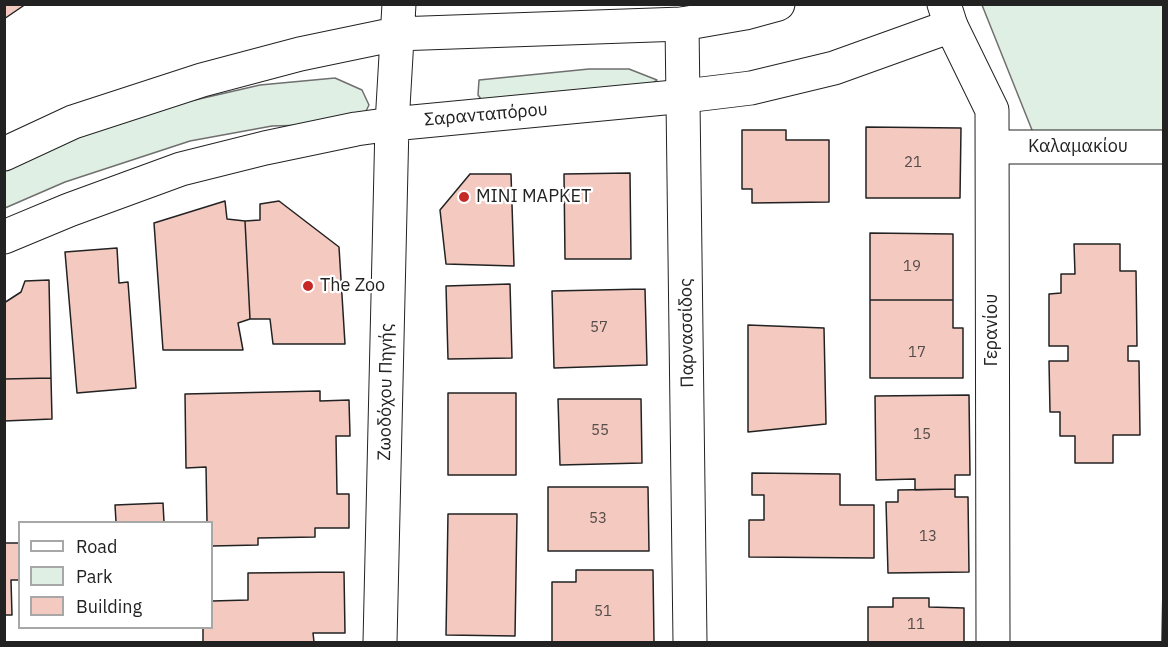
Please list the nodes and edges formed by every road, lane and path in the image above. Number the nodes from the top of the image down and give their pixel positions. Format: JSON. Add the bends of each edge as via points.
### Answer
{"nodes":[{"id":1,"x":778,"y":4,"type":"edge"},
{"id":2,"x":947,"y":15,"type":"edge"},
{"id":3,"x":398,"y":19,"type":"edge"},
{"id":4,"x":682,"y":24,"type":"junction"},
{"id":5,"x":685,"y":96,"type":"junction"},
{"id":6,"x":392,"y":124,"type":"junction"},
{"id":7,"x":992,"y":147,"type":"junction"},
{"id":8,"x":1164,"y":147,"type":"edge"},
{"id":9,"x":4,"y":154,"type":"edge"},
{"id":10,"x":4,"y":237,"type":"edge"},
{"id":11,"x":381,"y":642,"type":"edge"},
{"id":12,"x":690,"y":642,"type":"edge"},
{"id":13,"x":993,"y":642,"type":"edge"}],
"edges":[{"from":1,"to":4,"type":"street"},
{"from":2,"to":5,"type":"street","name":"Σαρανταπόρου","via":[[834,68],[751,88]]},
{"from":2,"to":7,"type":"street","name":"Γερανίου","via":[[992,110]]},
{"from":3,"to":4,"type":"street"},
{"from":3,"to":6,"type":"street","name":"Ζωοδόχου Πηγής"},
{"from":3,"to":9,"type":"street","via":[[300,54],[202,80],[73,122]]},
{"from":4,"to":5,"type":"street","name":"Παρνασσίδος"},
{"from":5,"to":6,"type":"street","name":"Σαρανταπόρου"},
{"from":5,"to":12,"type":"street","name":"Παρνασσίδος"},
{"from":6,"to":10,"type":"street","name":"Σαρανταπόρου","via":[[265,148],[181,169]]},
{"from":6,"to":11,"type":"street","name":"Ζωοδόχου Πηγής"},
{"from":7,"to":8,"type":"street","name":"Καλαμακίου"},
{"from":7,"to":13,"type":"street","name":"Γερανίου"}]}
